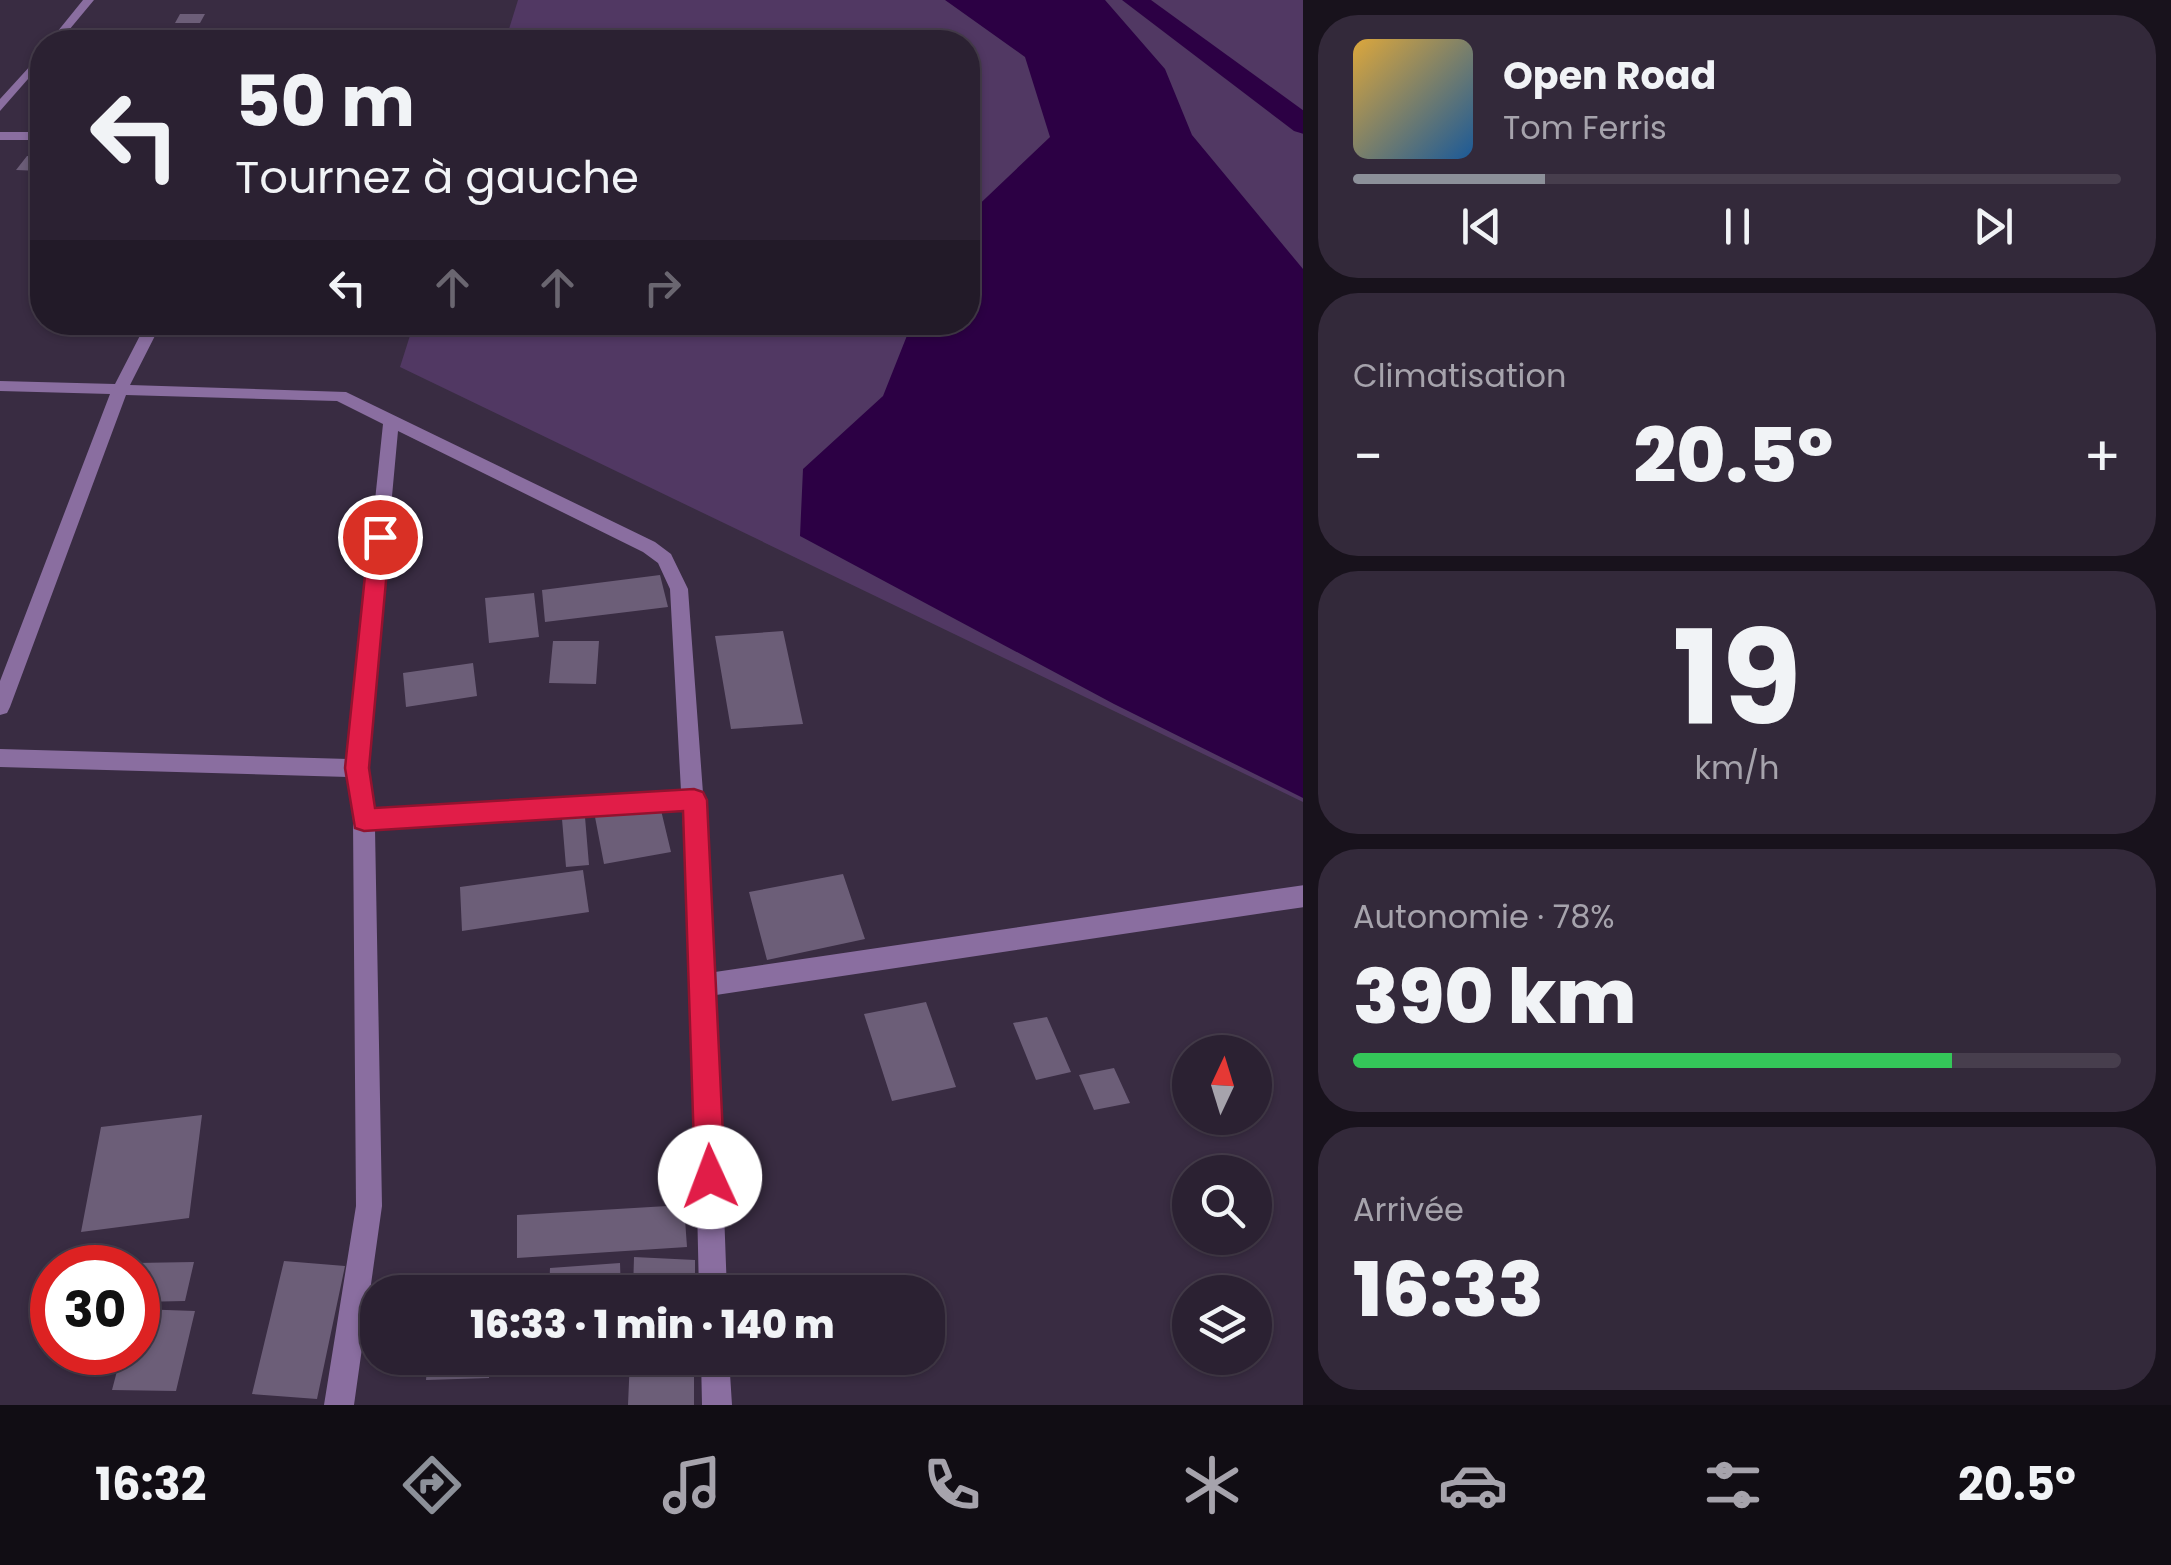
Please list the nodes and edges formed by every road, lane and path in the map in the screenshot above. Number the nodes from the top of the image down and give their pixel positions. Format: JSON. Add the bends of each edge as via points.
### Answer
{"nodes":[{"id":1,"x":89,"y":0,"type":"edge"},
{"id":2,"x":64,"y":30,"type":"edge"},
{"id":3,"x":30,"y":71,"type":"edge"},
{"id":4,"x":0,"y":107,"type":"edge"},
{"id":5,"x":0,"y":136,"type":"edge"},
{"id":6,"x":30,"y":136,"type":"edge"},
{"id":7,"x":148,"y":335,"type":"edge"},
{"id":8,"x":0,"y":386,"type":"edge"},
{"id":9,"x":120,"y":390,"type":"junction"},
{"id":10,"x":391,"y":422,"type":"junction"},
{"id":11,"x":0,"y":707,"type":"edge"},
{"id":12,"x":0,"y":758,"type":"edge"},
{"id":13,"x":357,"y":768,"type":"junction"},
{"id":14,"x":694,"y":800,"type":"junction"},
{"id":15,"x":364,"y":820,"type":"junction"},
{"id":16,"x":1303,"y":896,"type":"edge"},
{"id":17,"x":704,"y":986,"type":"junction"},
{"id":18,"x":713,"y":1275,"type":"edge"},
{"id":19,"x":716,"y":1375,"type":"edge"},
{"id":20,"x":340,"y":1405,"type":"edge"},
{"id":21,"x":717,"y":1405,"type":"edge"}],
"edges":[{"from":1,"to":2,"type":"street"},
{"from":3,"to":4,"type":"street"},
{"from":5,"to":6,"type":"street"},
{"from":7,"to":9,"type":"street"},
{"from":8,"to":9,"type":"street"},
{"from":9,"to":10,"type":"street","via":[[340,396]]},
{"from":9,"to":11,"type":"street"},
{"from":10,"to":13,"type":"street"},
{"from":10,"to":14,"type":"street","via":[[665,559],[678,589]]},
{"from":12,"to":13,"type":"street"},
{"from":13,"to":15,"type":"street"},
{"from":14,"to":15,"type":"street"},
{"from":14,"to":17,"type":"street"},
{"from":15,"to":20,"type":"street","via":[[368,1206]]},
{"from":16,"to":17,"type":"street"},
{"from":17,"to":18,"type":"street"},
{"from":19,"to":21,"type":"street"}]}
